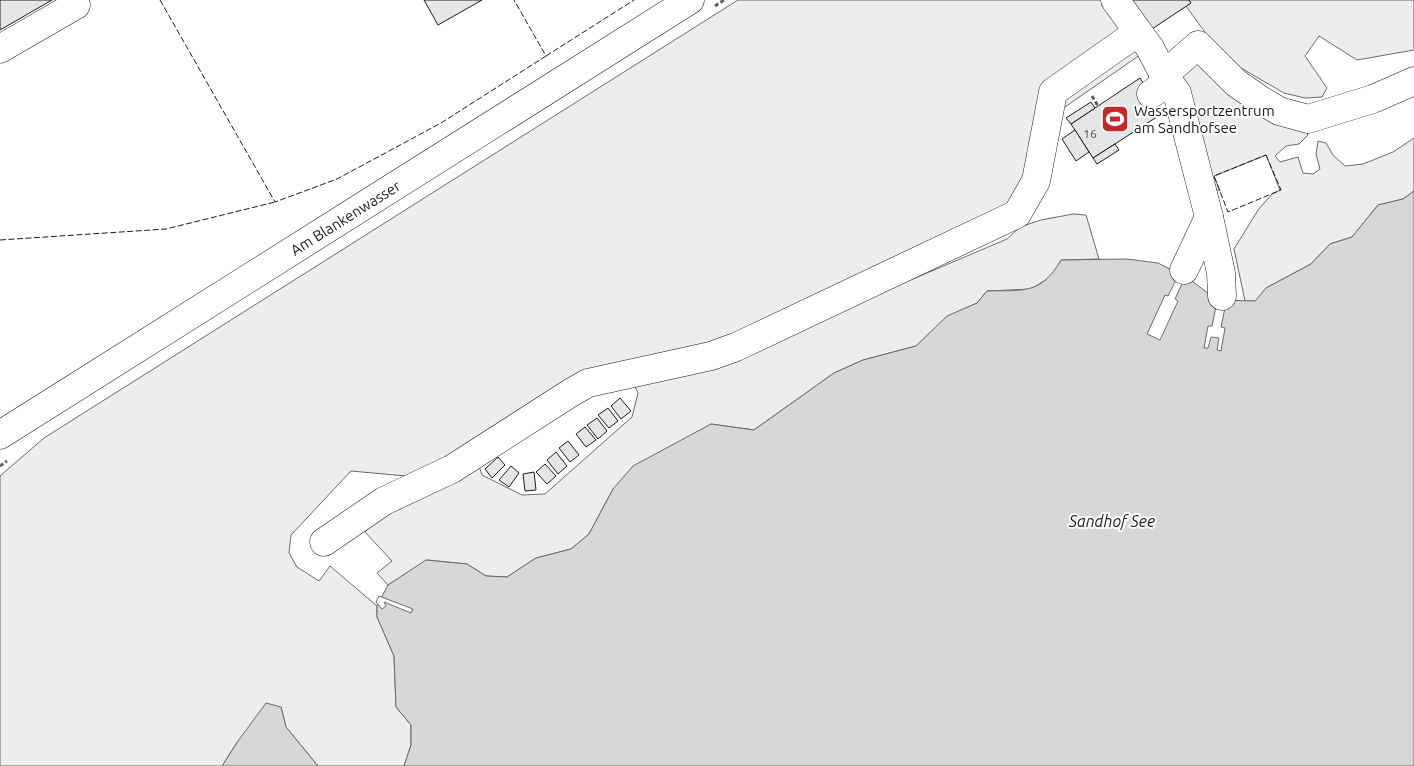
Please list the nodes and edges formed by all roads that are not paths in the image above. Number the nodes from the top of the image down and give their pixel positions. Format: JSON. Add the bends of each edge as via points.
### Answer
{"nodes":[{"id":1,"x":73,"y":0,"type":"edge"},
{"id":2,"x":1115,"y":0,"type":"edge"},
{"id":3,"x":680,"y":3,"type":"edge"},
{"id":4,"x":1138,"y":32,"type":"junction"},
{"id":5,"x":0,"y":49,"type":"edge"},
{"id":6,"x":1414,"y":82,"type":"edge"},
{"id":7,"x":1157,"y":84,"type":"junction"},
{"id":8,"x":1209,"y":217,"type":"junction"},
{"id":9,"x":1184,"y":270,"type":"dead end"},
{"id":10,"x":1222,"y":296,"type":"dead end"},
{"id":11,"x":0,"y":435,"type":"edge"},
{"id":12,"x":324,"y":542,"type":"dead end"}],
"edges":[{"from":1,"to":5,"type":"street","via":[[76,5]]},
{"from":2,"to":4,"type":"street"},
{"from":3,"to":11,"type":"street","name":"Am Blankenwasser"},
{"from":4,"to":7,"type":"street"},
{"from":4,"to":12,"type":"street","via":[[1053,92],[1036,181],[1017,214],[736,347],[711,356],[588,384],[452,469],[384,501]]},
{"from":6,"to":7,"type":"street","via":[[1373,99],[1308,119],[1279,111],[1259,100],[1236,83],[1198,45]]},
{"from":7,"to":8,"type":"street","via":[[1177,93]]},
{"from":8,"to":9,"type":"street"},
{"from":8,"to":10,"type":"street","via":[[1221,273]]}]}
